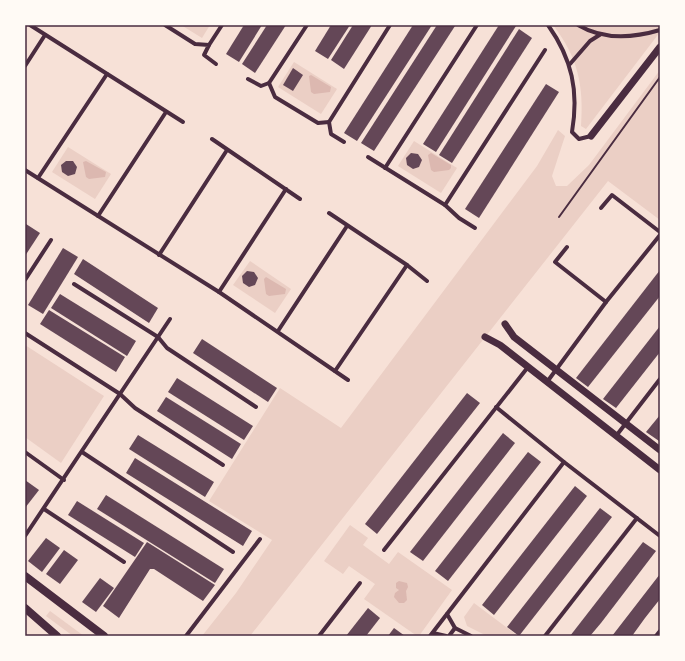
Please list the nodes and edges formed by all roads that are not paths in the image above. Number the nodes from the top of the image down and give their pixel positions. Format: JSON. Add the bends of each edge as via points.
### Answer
{"nodes":[{"id":1,"x":30,"y":25,"type":"edge"},
{"id":2,"x":165,"y":25,"type":"edge"},
{"id":3,"x":222,"y":25,"type":"edge"},
{"id":4,"x":307,"y":25,"type":"edge"},
{"id":5,"x":390,"y":25,"type":"edge"},
{"id":6,"x":477,"y":25,"type":"edge"},
{"id":7,"x":548,"y":25,"type":"edge"},
{"id":8,"x":578,"y":25,"type":"edge"},
{"id":9,"x":660,"y":30,"type":"edge"},
{"id":10,"x":602,"y":34,"type":"junction"},
{"id":11,"x":45,"y":35,"type":"junction"},
{"id":12,"x":209,"y":45,"type":"junction"},
{"id":13,"x":660,"y":47,"type":"edge"},
{"id":14,"x":545,"y":50,"type":"dead end"},
{"id":15,"x":216,"y":64,"type":"dead end"},
{"id":16,"x":570,"y":64,"type":"junction"},
{"id":17,"x":25,"y":66,"type":"edge"},
{"id":18,"x":107,"y":74,"type":"junction"},
{"id":19,"x":248,"y":79,"type":"dead end"},
{"id":20,"x":269,"y":83,"type":"junction"},
{"id":21,"x":166,"y":112,"type":"junction"},
{"id":22,"x":182,"y":122,"type":"dead end"},
{"id":23,"x":329,"y":122,"type":"junction"},
{"id":24,"x":591,"y":136,"type":"joint"},
{"id":25,"x":212,"y":139,"type":"dead end"},
{"id":26,"x":344,"y":142,"type":"dead end"},
{"id":27,"x":228,"y":150,"type":"junction"},
{"id":28,"x":368,"y":157,"type":"dead end"},
{"id":29,"x":385,"y":168,"type":"junction"},
{"id":30,"x":25,"y":170,"type":"edge"},
{"id":31,"x":38,"y":178,"type":"junction"},
{"id":32,"x":286,"y":189,"type":"junction"},
{"id":33,"x":300,"y":199,"type":"dead end"},
{"id":34,"x":445,"y":205,"type":"junction"},
{"id":35,"x":601,"y":208,"type":"dead end"},
{"id":36,"x":329,"y":213,"type":"dead end"},
{"id":37,"x":98,"y":216,"type":"junction"},
{"id":38,"x":347,"y":226,"type":"junction"},
{"id":39,"x":475,"y":228,"type":"dead end"},
{"id":40,"x":660,"y":232,"type":"edge"},
{"id":41,"x":660,"y":235,"type":"edge"},
{"id":42,"x":51,"y":240,"type":"dead end"},
{"id":43,"x":567,"y":247,"type":"dead end"},
{"id":44,"x":159,"y":255,"type":"junction"},
{"id":45,"x":407,"y":265,"type":"junction"},
{"id":46,"x":25,"y":280,"type":"edge"},
{"id":47,"x":427,"y":281,"type":"dead end"},
{"id":48,"x":74,"y":284,"type":"dead end"},
{"id":49,"x":219,"y":292,"type":"junction"},
{"id":50,"x":606,"y":302,"type":"junction"},
{"id":51,"x":170,"y":319,"type":"dead end"},
{"id":52,"x":505,"y":324,"type":"dead end"},
{"id":53,"x":278,"y":331,"type":"junction"},
{"id":54,"x":25,"y":333,"type":"edge"},
{"id":55,"x":158,"y":337,"type":"junction"},
{"id":56,"x":485,"y":337,"type":"dead end"},
{"id":57,"x":558,"y":367,"type":"junction"},
{"id":58,"x":528,"y":368,"type":"junction"},
{"id":59,"x":335,"y":371,"type":"junction"},
{"id":60,"x":660,"y":379,"type":"edge"},
{"id":61,"x":348,"y":380,"type":"dead end"},
{"id":62,"x":546,"y":383,"type":"junction"},
{"id":63,"x":120,"y":394,"type":"junction"},
{"id":64,"x":256,"y":407,"type":"dead end"},
{"id":65,"x":496,"y":407,"type":"junction"},
{"id":66,"x":627,"y":421,"type":"junction"},
{"id":67,"x":615,"y":436,"type":"junction"},
{"id":68,"x":660,"y":450,"type":"edge"},
{"id":69,"x":25,"y":452,"type":"edge"},
{"id":70,"x":82,"y":452,"type":"junction"},
{"id":71,"x":564,"y":462,"type":"junction"},
{"id":72,"x":223,"y":465,"type":"dead end"},
{"id":73,"x":660,"y":470,"type":"edge"},
{"id":74,"x":64,"y":480,"type":"junction"},
{"id":75,"x":44,"y":509,"type":"junction"},
{"id":76,"x":636,"y":518,"type":"junction"},
{"id":77,"x":25,"y":536,"type":"edge"},
{"id":78,"x":660,"y":536,"type":"edge"},
{"id":79,"x":260,"y":539,"type":"dead end"},
{"id":80,"x":384,"y":550,"type":"dead end"},
{"id":81,"x":233,"y":552,"type":"dead end"},
{"id":82,"x":124,"y":562,"type":"dead end"},
{"id":83,"x":25,"y":576,"type":"edge"},
{"id":84,"x":360,"y":583,"type":"dead end"},
{"id":85,"x":25,"y":608,"type":"edge"},
{"id":86,"x":447,"y":614,"type":"junction"},
{"id":87,"x":455,"y":628,"type":"junction"},
{"id":88,"x":660,"y":631,"type":"edge"},
{"id":89,"x":431,"y":634,"type":"edge"},
{"id":90,"x":57,"y":636,"type":"edge"},
{"id":91,"x":104,"y":636,"type":"edge"},
{"id":92,"x":186,"y":636,"type":"edge"},
{"id":93,"x":319,"y":636,"type":"edge"},
{"id":94,"x":446,"y":636,"type":"edge"},
{"id":95,"x":450,"y":636,"type":"edge"},
{"id":96,"x":471,"y":636,"type":"edge"},
{"id":97,"x":545,"y":636,"type":"edge"},
{"id":98,"x":656,"y":636,"type":"edge"}],
"edges":[{"from":1,"to":11,"type":"street"},
{"from":2,"to":12,"type":"street","via":[[195,44]]},
{"from":3,"to":12,"type":"street"},
{"from":4,"to":20,"type":"street"},
{"from":5,"to":23,"type":"street"},
{"from":6,"to":29,"type":"street"},
{"from":7,"to":16,"type":"street"},
{"from":8,"to":10,"type":"street","via":[[588,31]]},
{"from":9,"to":10,"type":"street","via":[[632,36]]},
{"from":10,"to":16,"type":"street","via":[[590,41]]},
{"from":11,"to":17,"type":"street"},
{"from":11,"to":18,"type":"street"},
{"from":12,"to":15,"type":"street","via":[[204,55]]},
{"from":13,"to":24,"type":"street"},
{"from":14,"to":34,"type":"street"},
{"from":16,"to":24,"type":"street","via":[[575,116],[572,132],[579,139]]},
{"from":18,"to":21,"type":"street"},
{"from":18,"to":31,"type":"street"},
{"from":19,"to":20,"type":"street","via":[[260,86]]},
{"from":20,"to":23,"type":"street","via":[[275,97],[318,124]]},
{"from":21,"to":22,"type":"street"},
{"from":21,"to":37,"type":"street"},
{"from":23,"to":26,"type":"street","via":[[331,134]]},
{"from":25,"to":27,"type":"street"},
{"from":27,"to":32,"type":"street"},
{"from":27,"to":44,"type":"street"},
{"from":28,"to":29,"type":"street"},
{"from":29,"to":34,"type":"street"},
{"from":30,"to":31,"type":"street"},
{"from":31,"to":37,"type":"street"},
{"from":32,"to":33,"type":"street"},
{"from":32,"to":49,"type":"street"},
{"from":34,"to":39,"type":"street"},
{"from":35,"to":40,"type":"street","via":[[612,195]]},
{"from":36,"to":38,"type":"street"},
{"from":37,"to":44,"type":"street"},
{"from":38,"to":45,"type":"street"},
{"from":38,"to":53,"type":"street"},
{"from":41,"to":50,"type":"street"},
{"from":42,"to":46,"type":"street"},
{"from":43,"to":50,"type":"street","via":[[555,262]]},
{"from":44,"to":49,"type":"street"},
{"from":45,"to":47,"type":"street"},
{"from":45,"to":59,"type":"street"},
{"from":48,"to":55,"type":"street"},
{"from":49,"to":53,"type":"street"},
{"from":50,"to":57,"type":"street"},
{"from":51,"to":55,"type":"street"},
{"from":52,"to":57,"type":"street","via":[[514,337]]},
{"from":53,"to":59,"type":"street"},
{"from":54,"to":63,"type":"street"},
{"from":55,"to":63,"type":"street"},
{"from":55,"to":64,"type":"street","via":[[167,348]]},
{"from":56,"to":58,"type":"street","via":[[500,345]]},
{"from":57,"to":62,"type":"street"},
{"from":57,"to":66,"type":"street"},
{"from":58,"to":62,"type":"street"},
{"from":58,"to":65,"type":"street"},
{"from":59,"to":61,"type":"street"},
{"from":60,"to":66,"type":"street"},
{"from":62,"to":67,"type":"street"},
{"from":63,"to":70,"type":"street"},
{"from":63,"to":72,"type":"street","via":[[135,408]]},
{"from":65,"to":71,"type":"street"},
{"from":65,"to":80,"type":"street"},
{"from":66,"to":67,"type":"street"},
{"from":66,"to":68,"type":"street"},
{"from":67,"to":73,"type":"street"},
{"from":69,"to":74,"type":"street"},
{"from":70,"to":74,"type":"street"},
{"from":70,"to":81,"type":"street"},
{"from":71,"to":76,"type":"street"},
{"from":71,"to":86,"type":"street"},
{"from":74,"to":75,"type":"street"},
{"from":75,"to":77,"type":"street"},
{"from":75,"to":82,"type":"street"},
{"from":76,"to":78,"type":"street"},
{"from":76,"to":97,"type":"street"},
{"from":79,"to":92,"type":"street"},
{"from":83,"to":91,"type":"main road"},
{"from":84,"to":93,"type":"street"},
{"from":85,"to":90,"type":"main road"},
{"from":86,"to":87,"type":"street"},
{"from":86,"to":89,"type":"street"},
{"from":87,"to":95,"type":"street"},
{"from":87,"to":96,"type":"street"},
{"from":88,"to":98,"type":"street"},
{"from":89,"to":94,"type":"street"}]}
